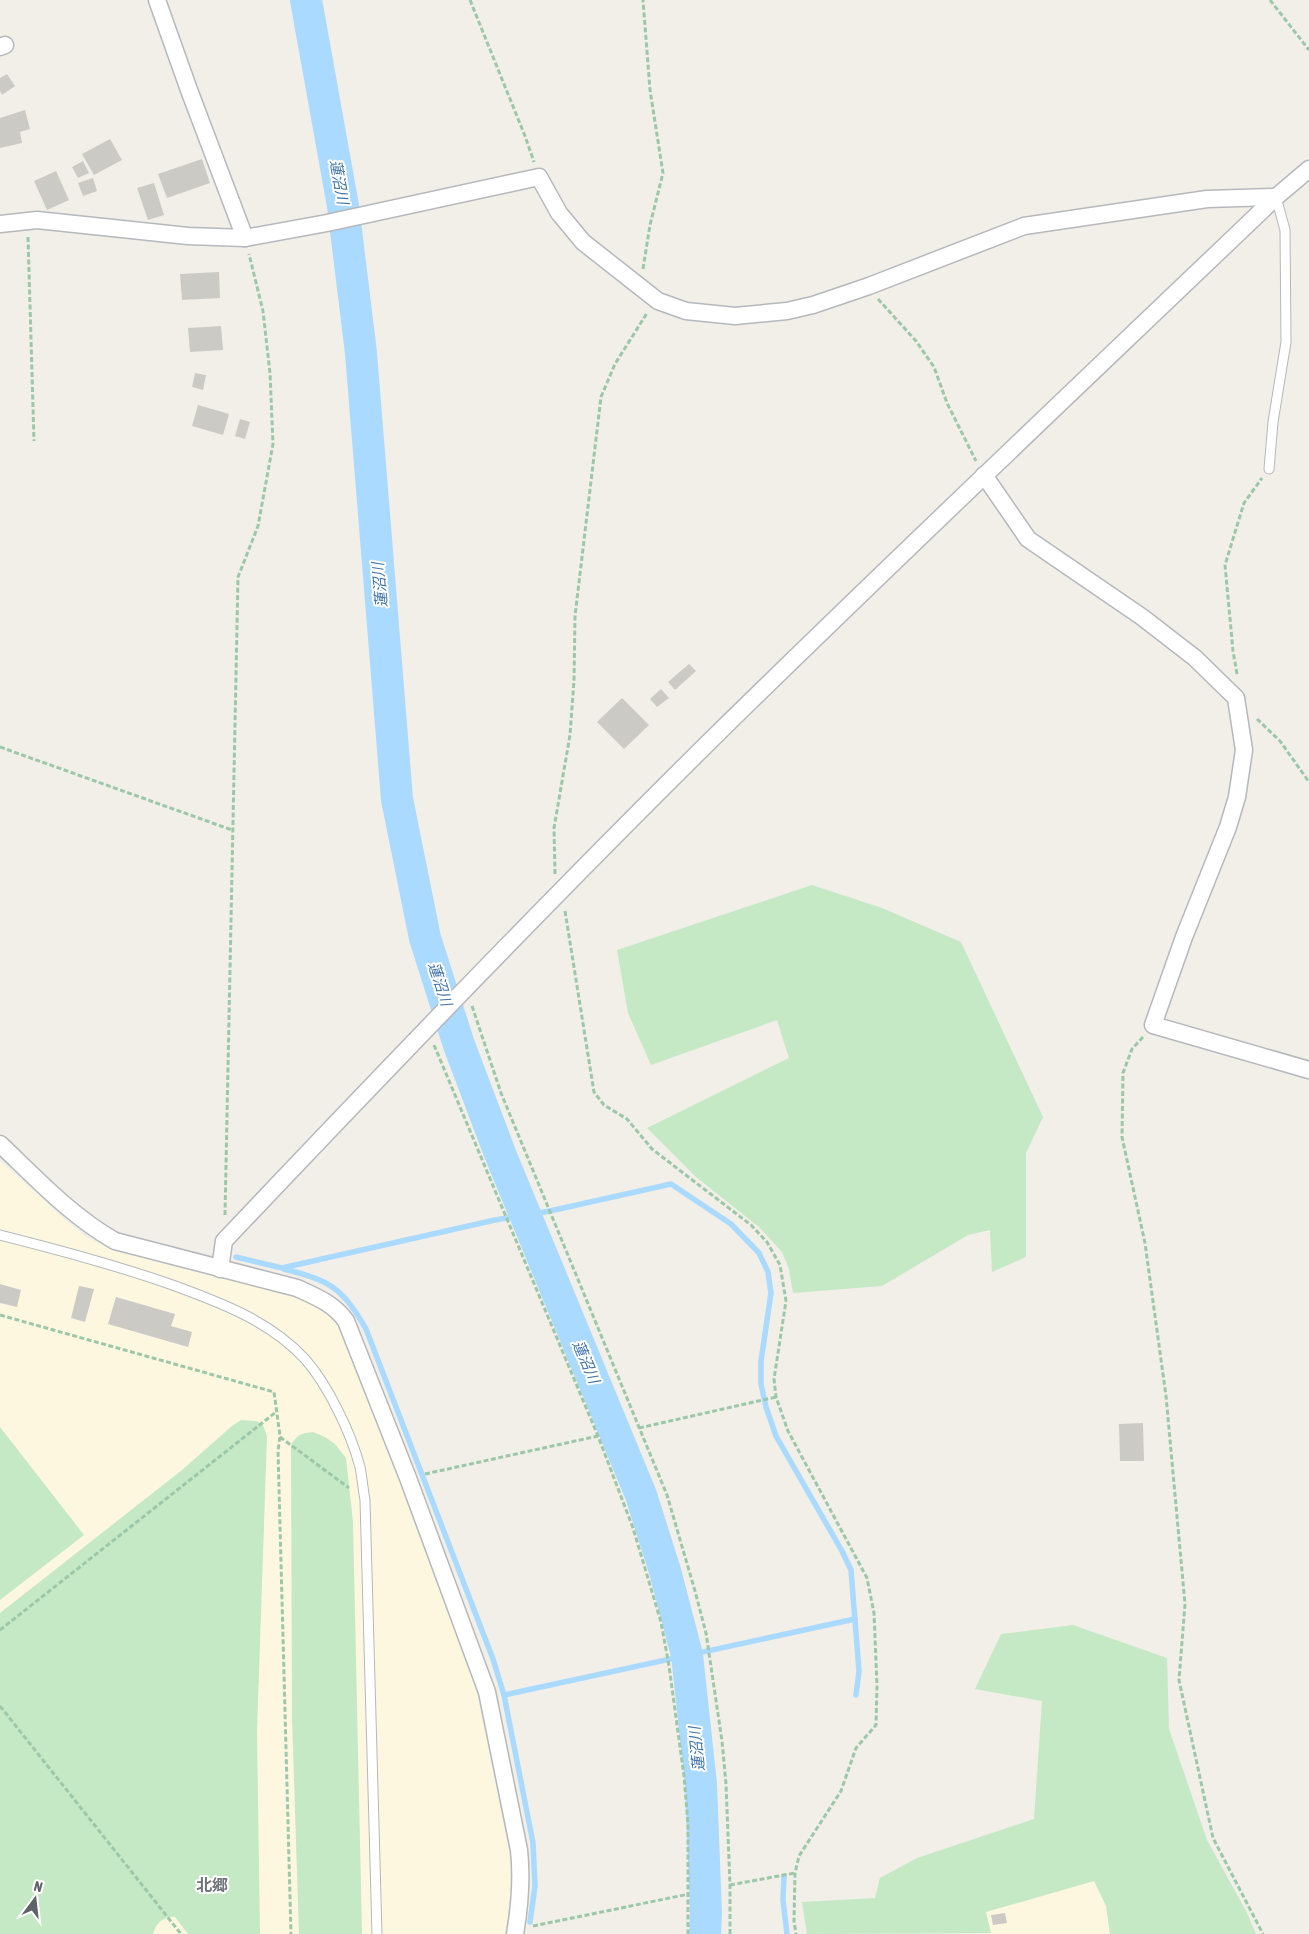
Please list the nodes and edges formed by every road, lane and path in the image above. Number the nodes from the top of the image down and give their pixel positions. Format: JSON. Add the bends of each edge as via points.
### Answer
{"nodes":[{"id":1,"x":157,"y":0,"type":"edge"},
{"id":2,"x":470,"y":0,"type":"edge"},
{"id":3,"x":643,"y":0,"type":"edge"},
{"id":4,"x":1270,"y":0,"type":"edge"},
{"id":5,"x":1309,"y":50,"type":"edge"},
{"id":6,"x":1309,"y":169,"type":"edge"},
{"id":7,"x":539,"y":177,"type":"junction"},
{"id":8,"x":1276,"y":197,"type":"junction"},
{"id":9,"x":27,"y":221,"type":"junction"},
{"id":10,"x":0,"y":224,"type":"edge"},
{"id":11,"x":246,"y":238,"type":"junction"},
{"id":12,"x":869,"y":286,"type":"junction"},
{"id":13,"x":640,"y":287,"type":"junction"},
{"id":14,"x":658,"y":301,"type":"junction"},
{"id":15,"x":34,"y":441,"type":"dead end"},
{"id":16,"x":1269,"y":470,"type":"joint"},
{"id":17,"x":984,"y":475,"type":"junction"},
{"id":18,"x":1236,"y":698,"type":"junction"},
{"id":19,"x":0,"y":747,"type":"edge"},
{"id":20,"x":1309,"y":782,"type":"edge"},
{"id":21,"x":232,"y":830,"type":"junction"},
{"id":22,"x":555,"y":897,"type":"junction"},
{"id":23,"x":467,"y":986,"type":"junction"},
{"id":24,"x":431,"y":1023,"type":"junction"},
{"id":25,"x":1153,"y":1025,"type":"junction"},
{"id":26,"x":1309,"y":1070,"type":"edge"},
{"id":27,"x":0,"y":1144,"type":"edge"},
{"id":28,"x":0,"y":1235,"type":"edge"},
{"id":29,"x":224,"y":1241,"type":"junction"},
{"id":30,"x":220,"y":1269,"type":"junction"},
{"id":31,"x":0,"y":1315,"type":"edge"},
{"id":32,"x":776,"y":1397,"type":"junction"},
{"id":33,"x":276,"y":1412,"type":"junction"},
{"id":34,"x":639,"y":1428,"type":"junction"},
{"id":35,"x":280,"y":1436,"type":"junction"},
{"id":36,"x":598,"y":1436,"type":"junction"},
{"id":37,"x":430,"y":1473,"type":"dead end"},
{"id":38,"x":365,"y":1500,"type":"junction"},
{"id":39,"x":0,"y":1630,"type":"edge"},
{"id":40,"x":0,"y":1706,"type":"edge"},
{"id":41,"x":795,"y":1873,"type":"junction"},
{"id":42,"x":730,"y":1885,"type":"junction"},
{"id":43,"x":689,"y":1894,"type":"junction"},
{"id":44,"x":516,"y":1932,"type":"edge"},
{"id":45,"x":181,"y":1934,"type":"edge"},
{"id":46,"x":290,"y":1934,"type":"edge"},
{"id":47,"x":377,"y":1934,"type":"edge"},
{"id":48,"x":688,"y":1934,"type":"edge"},
{"id":49,"x":730,"y":1934,"type":"edge"},
{"id":50,"x":796,"y":1934,"type":"edge"},
{"id":51,"x":1263,"y":1934,"type":"edge"}],
"edges":[{"from":1,"to":11,"type":"street"},
{"from":2,"to":7,"type":"path"},
{"from":3,"to":13,"type":"path","via":[[650,90],[663,173]]},
{"from":4,"to":5,"type":"path"},
{"from":6,"to":8,"type":"street"},
{"from":7,"to":11,"type":"street"},
{"from":7,"to":13,"type":"street","via":[[559,213],[583,242]]},
{"from":8,"to":12,"type":"street","via":[[1208,199],[1024,226]]},
{"from":8,"to":16,"type":"lane","via":[[1285,230],[1286,342]]},
{"from":8,"to":17,"type":"street"},
{"from":9,"to":10,"type":"street"},
{"from":9,"to":11,"type":"street"},
{"from":9,"to":15,"type":"path"},
{"from":11,"to":21,"type":"path","via":[[263,311],[273,444],[258,526],[238,577]]},
{"from":12,"to":14,"type":"street","via":[[787,311],[735,316],[686,310]]},
{"from":12,"to":17,"type":"path","via":[[916,341],[934,368],[947,403]]},
{"from":13,"to":14,"type":"street"},
{"from":14,"to":22,"type":"path","via":[[643,316],[600,397],[575,616],[570,735],[554,828]]},
{"from":16,"to":18,"type":"path","via":[[1244,503],[1225,565],[1239,682]]},
{"from":17,"to":18,"type":"street","via":[[1028,539],[1142,617],[1194,658]]},
{"from":17,"to":22,"type":"street"},
{"from":18,"to":20,"type":"path","via":[[1280,742]]},
{"from":18,"to":25,"type":"street","via":[[1244,750],[1238,797]]},
{"from":19,"to":21,"type":"path"},
{"from":21,"to":29,"type":"path"},
{"from":22,"to":23,"type":"street"},
{"from":22,"to":32,"type":"path","via":[[564,905],[594,1092],[604,1105],[627,1118],[652,1149],[751,1225],[768,1242],[780,1265],[786,1301],[774,1379]]},
{"from":23,"to":24,"type":"street"},
{"from":23,"to":34,"type":"path","via":[[501,1093]]},
{"from":24,"to":29,"type":"street"},
{"from":24,"to":36,"type":"path","via":[[501,1208]]},
{"from":25,"to":26,"type":"street"},
{"from":25,"to":51,"type":"path","via":[[1132,1049],[1123,1073],[1122,1137],[1145,1243],[1166,1396],[1185,1604],[1179,1680],[1213,1838]]},
{"from":27,"to":30,"type":"street","via":[[75,1215],[107,1237]]},
{"from":28,"to":38,"type":"lane","via":[[79,1254],[227,1305],[282,1339],[306,1360],[343,1422],[360,1468]]},
{"from":29,"to":30,"type":"street"},
{"from":30,"to":44,"type":"street","via":[[297,1288],[322,1299],[340,1312],[346,1322],[488,1692],[519,1850],[521,1876]]},
{"from":31,"to":33,"type":"path","via":[[274,1392]]},
{"from":32,"to":34,"type":"path"},
{"from":32,"to":41,"type":"path","via":[[788,1431],[867,1578],[874,1613],[878,1686],[876,1724],[856,1748],[841,1791],[799,1856]]},
{"from":33,"to":35,"type":"path"},
{"from":33,"to":39,"type":"path"},
{"from":34,"to":42,"type":"path","via":[[667,1495],[706,1634],[722,1741]]},
{"from":35,"to":38,"type":"path"},
{"from":35,"to":46,"type":"path"},
{"from":36,"to":37,"type":"path"},
{"from":36,"to":43,"type":"path","via":[[633,1528],[668,1657],[684,1776]]},
{"from":38,"to":47,"type":"lane"},
{"from":40,"to":45,"type":"path"},
{"from":41,"to":42,"type":"path"},
{"from":41,"to":50,"type":"path"},
{"from":42,"to":49,"type":"path"},
{"from":43,"to":44,"type":"path"},
{"from":43,"to":48,"type":"path"}]}
